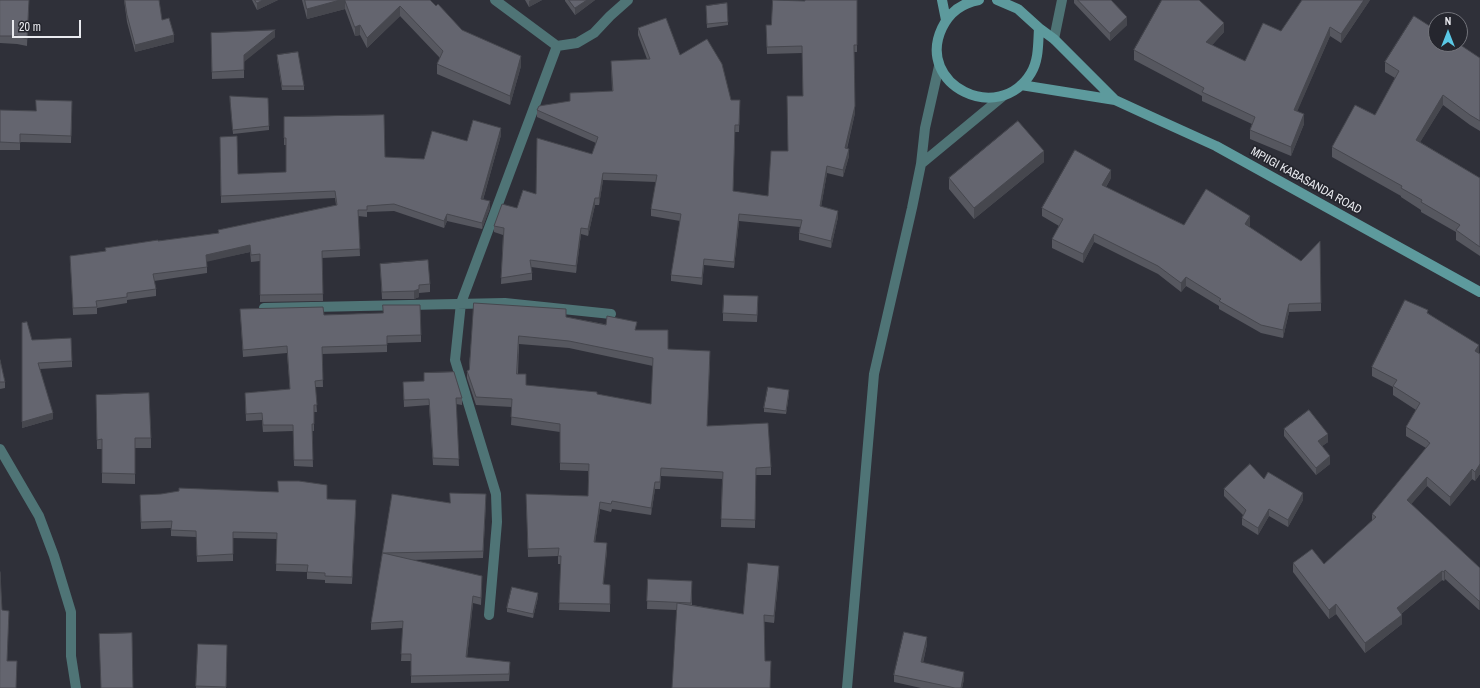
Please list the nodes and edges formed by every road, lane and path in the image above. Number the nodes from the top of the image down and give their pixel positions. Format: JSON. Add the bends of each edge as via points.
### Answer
{"nodes":[{"id":1,"x":495,"y":0,"type":"edge"},
{"id":2,"x":628,"y":0,"type":"edge"},
{"id":3,"x":942,"y":0,"type":"edge"},
{"id":4,"x":979,"y":0,"type":"edge"},
{"id":5,"x":999,"y":0,"type":"edge"},
{"id":6,"x":1062,"y":0,"type":"edge"},
{"id":7,"x":946,"y":20,"type":"junction"},
{"id":8,"x":1039,"y":28,"type":"junction"},
{"id":9,"x":1054,"y":40,"type":"junction"},
{"id":10,"x":557,"y":46,"type":"junction"},
{"id":11,"x":939,"y":66,"type":"junction"},
{"id":12,"x":1021,"y":86,"type":"junction"},
{"id":13,"x":1002,"y":96,"type":"junction"},
{"id":14,"x":1115,"y":100,"type":"junction"},
{"id":15,"x":921,"y":164,"type":"junction"},
{"id":16,"x":1480,"y":292,"type":"edge"},
{"id":17,"x":461,"y":303,"type":"junction"},
{"id":18,"x":256,"y":308,"type":"edge"},
{"id":19,"x":611,"y":314,"type":"dead end"},
{"id":20,"x":0,"y":449,"type":"edge"},
{"id":21,"x":489,"y":615,"type":"dead end"},
{"id":22,"x":76,"y":688,"type":"edge"},
{"id":23,"x":847,"y":688,"type":"edge"}],
"edges":[{"from":1,"to":10,"type":"street"},
{"from":2,"to":10,"type":"street","via":[[594,33],[577,43]]},
{"from":3,"to":7,"type":"main road"},
{"from":4,"to":7,"type":"main road","via":[[957,9]]},
{"from":5,"to":8,"type":"main road","name":"MPIIGI KABASANDA ROAD","via":[[1018,9]]},
{"from":6,"to":9,"type":"street"},
{"from":7,"to":11,"type":"main road","via":[[937,49]]},
{"from":8,"to":9,"type":"main road","name":"MPIIGI KABASANDA ROAD"},
{"from":8,"to":12,"type":"main road","via":[[1037,57],[1031,73]]},
{"from":9,"to":14,"type":"main road","name":"MPIIGI KABASANDA ROAD"},
{"from":10,"to":17,"type":"street"},
{"from":11,"to":13,"type":"main road","via":[[957,88],[978,98]]},
{"from":11,"to":15,"type":"street","via":[[925,128]]},
{"from":12,"to":13,"type":"main road"},
{"from":12,"to":14,"type":"main road","name":"MPIIGI KABASANDA ROAD"},
{"from":13,"to":15,"type":"street"},
{"from":14,"to":16,"type":"main road","name":"MPIIGI KABASANDA ROAD","via":[[1216,146]]},
{"from":15,"to":23,"type":"street","via":[[874,374]]},
{"from":17,"to":18,"type":"street"},
{"from":17,"to":19,"type":"street","via":[[505,303]]},
{"from":17,"to":21,"type":"street","via":[[456,360],[496,494],[497,522]]},
{"from":20,"to":22,"type":"street","via":[[39,516],[54,556],[71,612],[71,656]]}]}
